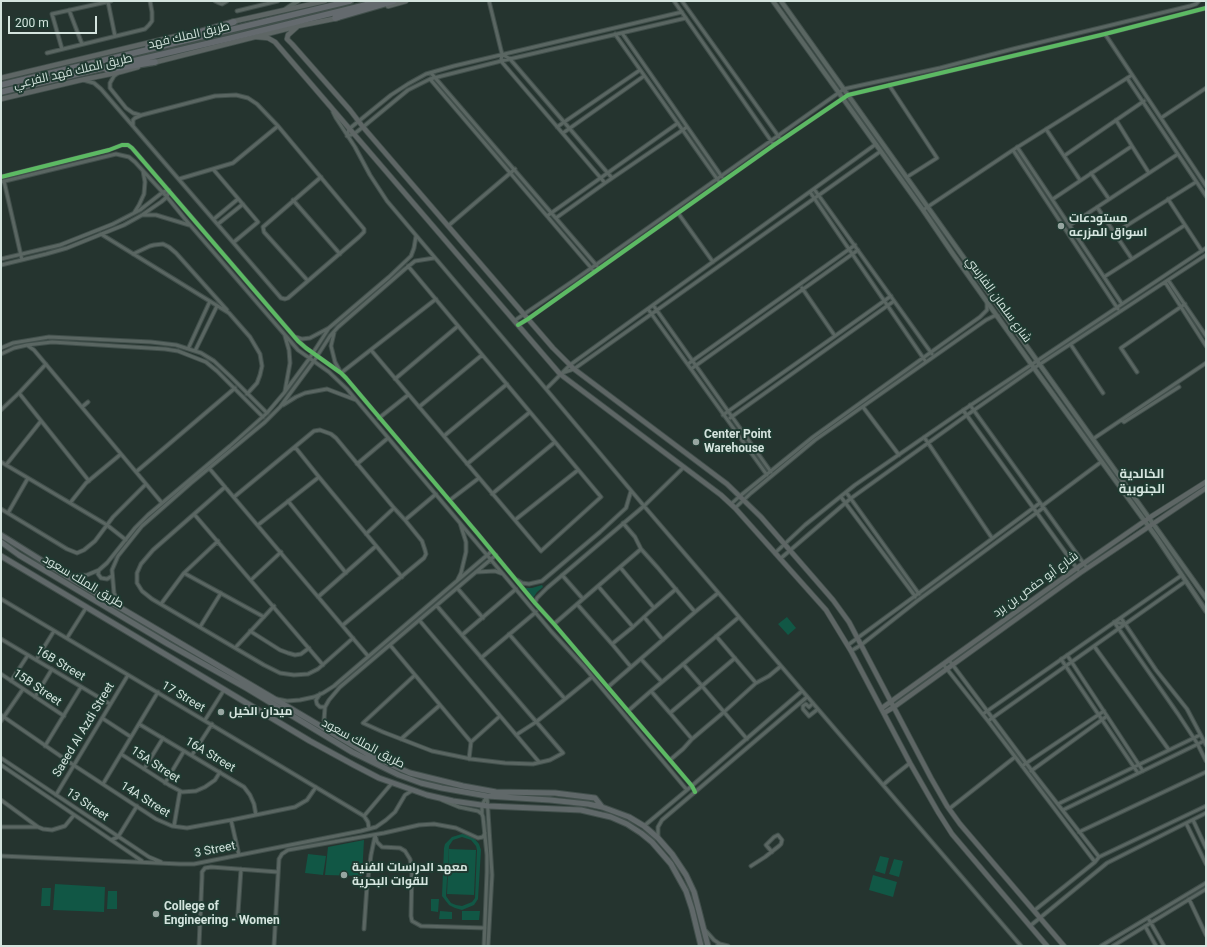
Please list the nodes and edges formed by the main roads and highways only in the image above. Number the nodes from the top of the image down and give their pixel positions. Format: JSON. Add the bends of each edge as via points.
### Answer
{"nodes":[{"id":1,"x":325,"y":1,"type":"edge"},
{"id":2,"x":350,"y":1,"type":"edge"},
{"id":3,"x":381,"y":1,"type":"edge"},
{"id":4,"x":394,"y":1,"type":"edge"},
{"id":5,"x":406,"y":1,"type":"edge"},
{"id":6,"x":335,"y":18,"type":"junction"},
{"id":7,"x":234,"y":22,"type":"junction"},
{"id":8,"x":298,"y":26,"type":"junction"},
{"id":9,"x":257,"y":37,"type":"junction"},
{"id":10,"x":155,"y":62,"type":"junction"},
{"id":11,"x":75,"y":67,"type":"junction"},
{"id":12,"x":67,"y":76,"type":"junction"},
{"id":13,"x":1,"y":78,"type":"edge"},
{"id":14,"x":1,"y":85,"type":"edge"},
{"id":15,"x":1,"y":92,"type":"edge"},
{"id":16,"x":1,"y":99,"type":"edge"},
{"id":17,"x":1206,"y":482,"type":"edge"},
{"id":18,"x":1206,"y":488,"type":"edge"},
{"id":19,"x":1,"y":535,"type":"edge"},
{"id":20,"x":1,"y":542,"type":"edge"},
{"id":21,"x":1,"y":556,"type":"edge"},
{"id":22,"x":891,"y":702,"type":"junction"},
{"id":23,"x":894,"y":707,"type":"junction"},
{"id":24,"x":883,"y":711,"type":"junction"},
{"id":25,"x":602,"y":807,"type":"junction"},
{"id":26,"x":701,"y":946,"type":"edge"},
{"id":27,"x":708,"y":946,"type":"edge"},
{"id":28,"x":1047,"y":946,"type":"edge"},
{"id":29,"x":1064,"y":946,"type":"edge"}],
"edges":[{"from":1,"to":7,"type":"main road","name":"طريق الملك فهد الفرعي"},
{"from":2,"to":11,"type":"highway","name":"طريق الملك فهد"},
{"from":3,"to":12,"type":"highway","name":"طريق الملك فهد"},
{"from":4,"to":6,"type":"highway"},
{"from":5,"to":6,"type":"main road","name":"طريق الملك فهد الفرعي"},
{"from":6,"to":8,"type":"main road","name":"طريق الملك فهد الفرعي"},
{"from":7,"to":11,"type":"highway"},
{"from":7,"to":13,"type":"main road","name":"طريق الملك فهد الفرعي"},
{"from":8,"to":9,"type":"main road","name":"طريق الملك فهد الفرعي"},
{"from":8,"to":22,"type":"main road","via":[[288,35],[288,39],[528,320],[572,367],[727,484],[785,544],[849,622]]},
{"from":9,"to":10,"type":"main road","name":"طريق الملك فهد الفرعي"},
{"from":9,"to":24,"type":"main road","via":[[275,42],[560,374],[735,508],[826,610]]},
{"from":10,"to":12,"type":"highway"},
{"from":10,"to":16,"type":"main road","name":"طريق الملك فهد الفرعي"},
{"from":11,"to":14,"type":"highway","name":"طريق الملك فهد"},
{"from":12,"to":15,"type":"highway","name":"طريق الملك فهد"},
{"from":17,"to":22,"type":"main road","name":"شارع أبو حفص بن برد","via":[[1083,563]]},
{"from":18,"to":23,"type":"main road","name":"شارع أبو حفص بن برد","via":[[1087,568]]},
{"from":19,"to":25,"type":"main road","via":[[371,756],[410,773],[435,780],[496,792],[556,793],[595,798]]},
{"from":20,"to":25,"type":"main road","name":"طريق الملك سعود","via":[[168,644],[352,752],[399,776],[442,788],[487,796],[550,800]]},
{"from":21,"to":26,"type":"main road","name":"طريق الملك سعود","via":[[332,754],[367,772],[413,790],[453,801],[488,806],[581,810],[611,817],[627,824],[662,852],[679,876],[692,909]]},
{"from":22,"to":23,"type":"main road"},
{"from":22,"to":24,"type":"main road","name":"شارع أبو حفص بن برد"},
{"from":23,"to":24,"type":"main road","name":"شارع أبو حفص بن برد"},
{"from":23,"to":29,"type":"main road","via":[[949,809]]},
{"from":24,"to":28,"type":"main road","via":[[952,834]]},
{"from":25,"to":27,"type":"main road","name":"طريق الملك سعود","via":[[644,826],[672,854],[694,892]]}]}
